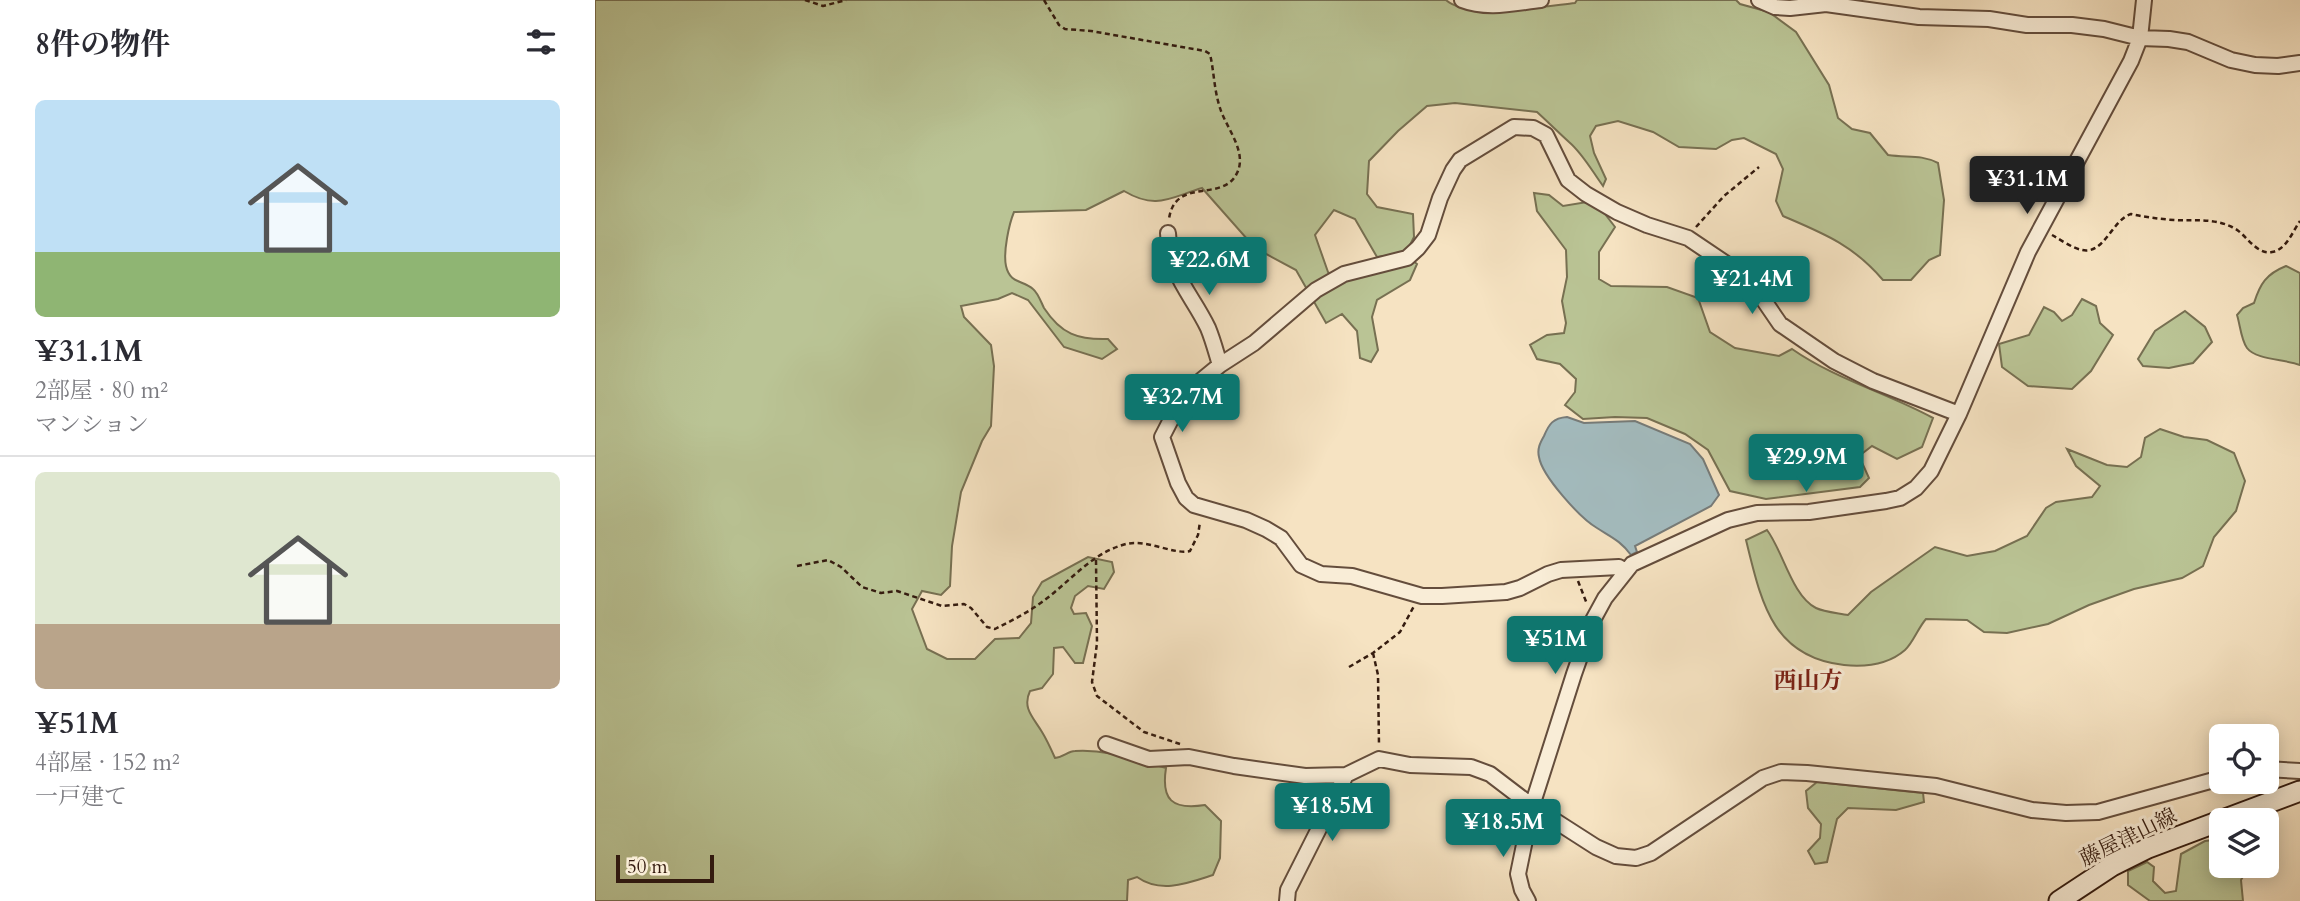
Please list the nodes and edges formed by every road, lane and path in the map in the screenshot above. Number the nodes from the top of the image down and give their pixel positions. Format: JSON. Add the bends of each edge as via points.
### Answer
{"nodes":[{"id":1,"x":805,"y":0,"type":"edge"},
{"id":2,"x":846,"y":0,"type":"edge"},
{"id":3,"x":1044,"y":0,"type":"edge"},
{"id":4,"x":1462,"y":0,"type":"edge"},
{"id":5,"x":1541,"y":0,"type":"edge"},
{"id":6,"x":1759,"y":0,"type":"edge"},
{"id":7,"x":2134,"y":0,"type":"edge"},
{"id":8,"x":2144,"y":0,"type":"edge"},
{"id":9,"x":2142,"y":20,"type":"junction"},
{"id":10,"x":2140,"y":38,"type":"junction"},
{"id":11,"x":2300,"y":64,"type":"edge"},
{"id":12,"x":1759,"y":167,"type":"dead end"},
{"id":13,"x":2300,"y":221,"type":"edge"},
{"id":14,"x":2041,"y":226,"type":"junction"},
{"id":15,"x":1168,"y":233,"type":"joint"},
{"id":16,"x":1688,"y":238,"type":"junction"},
{"id":17,"x":1220,"y":365,"type":"junction"},
{"id":18,"x":1959,"y":414,"type":"junction"},
{"id":19,"x":1202,"y":509,"type":"junction"},
{"id":20,"x":1096,"y":558,"type":"junction"},
{"id":21,"x":1634,"y":565,"type":"junction"},
{"id":22,"x":797,"y":566,"type":"dead end"},
{"id":23,"x":1574,"y":569,"type":"junction"},
{"id":24,"x":1422,"y":596,"type":"junction"},
{"id":25,"x":1593,"y":620,"type":"junction"},
{"id":26,"x":1373,"y":653,"type":"junction"},
{"id":27,"x":1349,"y":667,"type":"dead end"},
{"id":28,"x":1106,"y":744,"type":"dead end"},
{"id":29,"x":1188,"y":747,"type":"dead end"},
{"id":30,"x":1379,"y":759,"type":"junction"},
{"id":31,"x":2279,"y":770,"type":"edge"},
{"id":32,"x":2300,"y":771,"type":"edge"},
{"id":33,"x":1346,"y":775,"type":"junction"},
{"id":34,"x":2209,"y":781,"type":"edge"},
{"id":35,"x":2300,"y":791,"type":"edge"},
{"id":36,"x":1532,"y":806,"type":"junction"},
{"id":37,"x":1287,"y":901,"type":"edge"},
{"id":38,"x":1528,"y":901,"type":"edge"},
{"id":39,"x":2059,"y":901,"type":"edge"}],
"edges":[{"from":1,"to":2,"type":"path","via":[[823,6]]},
{"from":3,"to":15,"type":"path","via":[[1065,29],[1210,54],[1220,108],[1239,151],[1240,166],[1227,185],[1176,200]]},
{"from":4,"to":5,"type":"street","via":[[1498,6]]},
{"from":6,"to":10,"type":"street","via":[[1775,7],[1826,4],[1919,17],[2072,25]]},
{"from":7,"to":9,"type":"street"},
{"from":8,"to":9,"type":"street"},
{"from":9,"to":10,"type":"street"},
{"from":10,"to":11,"type":"street","via":[[2188,42],[2255,65]]},
{"from":10,"to":14,"type":"street"},
{"from":12,"to":16,"type":"path","via":[[1724,196]]},
{"from":13,"to":14,"type":"path","via":[[2283,247],[2266,253],[2236,228],[2216,221],[2130,214],[2091,251],[2081,250]]},
{"from":14,"to":18,"type":"street"},
{"from":15,"to":17,"type":"street","via":[[1171,261],[1206,325]]},
{"from":16,"to":17,"type":"street","via":[[1627,216],[1586,194],[1569,180],[1546,135],[1533,128],[1514,127],[1460,160],[1427,235],[1407,258],[1344,274]]},
{"from":16,"to":18,"type":"street","via":[[1754,286],[1780,324],[1834,360],[1873,381]]},
{"from":17,"to":19,"type":"street","via":[[1192,387],[1162,436],[1186,498]]},
{"from":18,"to":21,"type":"street","via":[[1931,471],[1900,498],[1728,520]]},
{"from":19,"to":20,"type":"path","via":[[1190,551],[1128,544]]},
{"from":19,"to":24,"type":"street","via":[[1246,520],[1281,538],[1301,565],[1312,571],[1352,576]]},
{"from":20,"to":22,"type":"path","via":[[1041,603],[995,629],[964,604],[942,606],[898,591],[881,593],[862,587],[828,560]]},
{"from":20,"to":29,"type":"path","via":[[1097,643],[1091,682],[1097,696],[1144,732]]},
{"from":21,"to":23,"type":"street"},
{"from":21,"to":25,"type":"street","via":[[1605,598]]},
{"from":23,"to":24,"type":"street","via":[[1548,574],[1506,592]]},
{"from":23,"to":25,"type":"path"},
{"from":24,"to":26,"type":"path","via":[[1400,632]]},
{"from":25,"to":36,"type":"street"},
{"from":26,"to":27,"type":"path"},
{"from":26,"to":30,"type":"path","via":[[1378,675]]},
{"from":28,"to":33,"type":"street","via":[[1149,759],[1189,757],[1297,775]]},
{"from":30,"to":33,"type":"street"},
{"from":30,"to":36,"type":"street","via":[[1471,767],[1490,774]]},
{"from":31,"to":32,"type":"street"},
{"from":33,"to":37,"type":"street","via":[[1288,890]]},
{"from":34,"to":36,"type":"street","via":[[2098,812],[2066,813],[2032,810],[1936,786],[1781,772],[1763,778],[1651,853],[1636,858],[1596,847]]},
{"from":35,"to":39,"type":"main road","name":"藤屋津山線","via":[[2148,848]]},
{"from":36,"to":38,"type":"street","via":[[1518,874]]}]}
